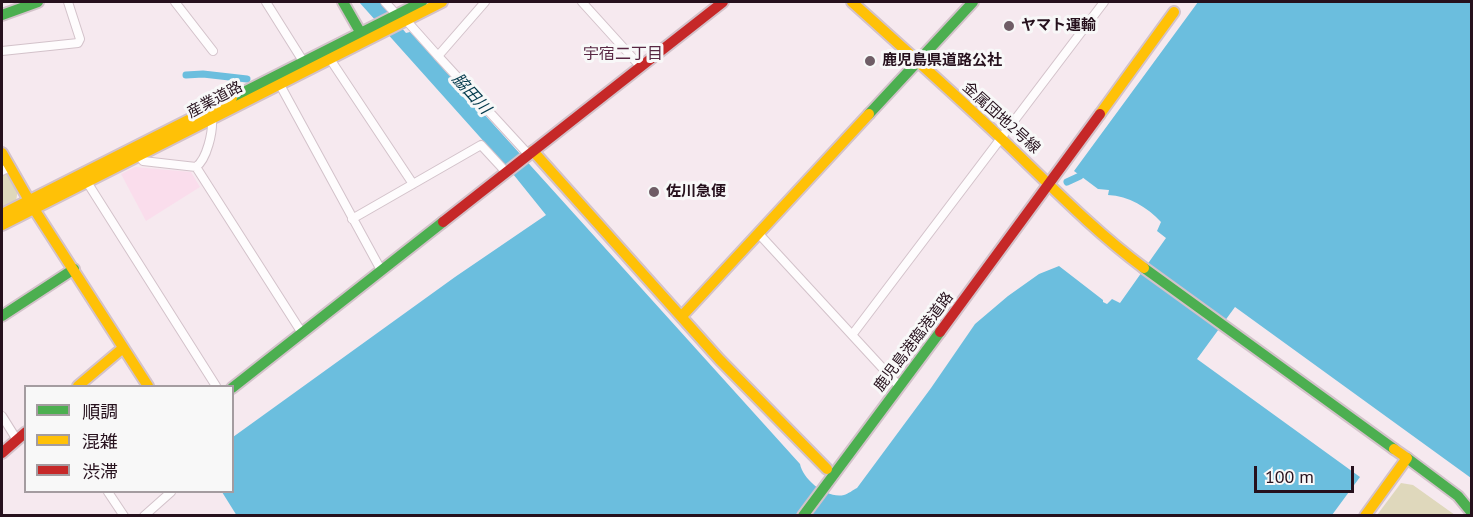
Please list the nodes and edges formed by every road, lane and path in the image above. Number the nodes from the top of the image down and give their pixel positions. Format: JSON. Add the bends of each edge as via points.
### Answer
{"nodes":[{"id":1,"x":11,"y":2,"type":"edge"},
{"id":2,"x":38,"y":2,"type":"edge"},
{"id":3,"x":68,"y":2,"type":"edge"},
{"id":4,"x":175,"y":2,"type":"edge"},
{"id":5,"x":266,"y":2,"type":"edge"},
{"id":6,"x":343,"y":2,"type":"edge"},
{"id":7,"x":386,"y":2,"type":"edge"},
{"id":8,"x":422,"y":2,"type":"edge"},
{"id":9,"x":442,"y":2,"type":"edge"},
{"id":10,"x":485,"y":2,"type":"edge"},
{"id":11,"x":582,"y":2,"type":"edge"},
{"id":12,"x":723,"y":2,"type":"edge"},
{"id":13,"x":852,"y":2,"type":"edge"},
{"id":14,"x":973,"y":2,"type":"edge"},
{"id":15,"x":1104,"y":2,"type":"edge"},
{"id":16,"x":2,"y":5,"type":"edge"},
{"id":17,"x":1174,"y":12,"type":"dead end"},
{"id":18,"x":2,"y":15,"type":"edge"},
{"id":19,"x":400,"y":19,"type":"junction"},
{"id":20,"x":362,"y":36,"type":"junction"},
{"id":21,"x":2,"y":50,"type":"edge"},
{"id":22,"x":213,"y":51,"type":"dead end"},
{"id":23,"x":438,"y":56,"type":"junction"},
{"id":24,"x":330,"y":58,"type":"junction"},
{"id":25,"x":303,"y":61,"type":"junction"},
{"id":26,"x":916,"y":62,"type":"junction"},
{"id":27,"x":640,"y":66,"type":"junction"},
{"id":28,"x":279,"y":83,"type":"junction"},
{"id":29,"x":212,"y":118,"type":"junction"},
{"id":30,"x":1001,"y":138,"type":"junction"},
{"id":31,"x":2,"y":153,"type":"edge"},
{"id":32,"x":529,"y":154,"type":"junction"},
{"id":33,"x":139,"y":156,"type":"junction"},
{"id":34,"x":196,"y":167,"type":"junction"},
{"id":35,"x":6,"y":169,"type":"edge"},
{"id":36,"x":508,"y":171,"type":"junction"},
{"id":37,"x":87,"y":182,"type":"junction"},
{"id":38,"x":413,"y":184,"type":"junction"},
{"id":39,"x":1048,"y":185,"type":"junction"},
{"id":40,"x":32,"y":205,"type":"junction"},
{"id":41,"x":2,"y":214,"type":"edge"},
{"id":42,"x":352,"y":219,"type":"junction"},
{"id":43,"x":2,"y":225,"type":"edge"},
{"id":44,"x":759,"y":234,"type":"junction"},
{"id":45,"x":74,"y":269,"type":"junction"},
{"id":46,"x":381,"y":270,"type":"junction"},
{"id":47,"x":2,"y":316,"type":"edge"},
{"id":48,"x":682,"y":316,"type":"junction"},
{"id":49,"x":302,"y":333,"type":"junction"},
{"id":50,"x":852,"y":334,"type":"junction"},
{"id":51,"x":123,"y":348,"type":"junction"},
{"id":52,"x":80,"y":385,"type":"edge"},
{"id":53,"x":147,"y":385,"type":"edge"},
{"id":54,"x":215,"y":385,"type":"edge"},
{"id":55,"x":234,"y":386,"type":"edge"},
{"id":56,"x":899,"y":386,"type":"junction"},
{"id":57,"x":2,"y":416,"type":"edge"},
{"id":58,"x":24,"y":434,"type":"edge"},
{"id":59,"x":16,"y":440,"type":"junction"},
{"id":60,"x":2,"y":453,"type":"edge"},
{"id":61,"x":1407,"y":458,"type":"junction"},
{"id":62,"x":827,"y":469,"type":"dead end"},
{"id":63,"x":109,"y":493,"type":"edge"},
{"id":64,"x":170,"y":493,"type":"edge"},
{"id":65,"x":1472,"y":513,"type":"edge"},
{"id":66,"x":124,"y":516,"type":"edge"},
{"id":67,"x":144,"y":516,"type":"edge"},
{"id":68,"x":803,"y":516,"type":"edge"},
{"id":69,"x":1365,"y":516,"type":"edge"}],
"edges":[{"from":1,"to":16,"type":"main road"},
{"from":2,"to":18,"type":"main road"},
{"from":3,"to":21,"type":"street","via":[[78,43]]},
{"from":4,"to":22,"type":"street"},
{"from":5,"to":25,"type":"street"},
{"from":6,"to":20,"type":"main road"},
{"from":7,"to":19,"type":"street"},
{"from":8,"to":19,"type":"main road","name":"産業道路"},
{"from":9,"to":19,"type":"main road","name":"産業道路"},
{"from":10,"to":23,"type":"street"},
{"from":11,"to":27,"type":"street"},
{"from":12,"to":27,"type":"main road"},
{"from":13,"to":26,"type":"main road","name":"金属団地2号線"},
{"from":14,"to":26,"type":"main road"},
{"from":15,"to":30,"type":"street"},
{"from":17,"to":39,"type":"main road","name":"鹿児島港臨港道路"},
{"from":19,"to":20,"type":"main road","name":"産業道路"},
{"from":19,"to":23,"type":"street"},
{"from":20,"to":24,"type":"main road","name":"産業道路"},
{"from":20,"to":25,"type":"main road","name":"産業道路"},
{"from":23,"to":32,"type":"street"},
{"from":24,"to":28,"type":"main road","name":"産業道路"},
{"from":24,"to":38,"type":"street"},
{"from":25,"to":40,"type":"main road","name":"産業道路"},
{"from":26,"to":30,"type":"main road","name":"金属団地2号線"},
{"from":26,"to":44,"type":"main road"},
{"from":27,"to":32,"type":"main road"},
{"from":28,"to":29,"type":"main road","name":"産業道路"},
{"from":28,"to":42,"type":"street"},
{"from":29,"to":33,"type":"main road","name":"産業道路"},
{"from":29,"to":34,"type":"street","via":[[202,163]]},
{"from":30,"to":39,"type":"main road","name":"金属団地2号線"},
{"from":30,"to":50,"type":"street"},
{"from":31,"to":35,"type":"main road"},
{"from":32,"to":36,"type":"main road"},
{"from":32,"to":48,"type":"main road"},
{"from":33,"to":34,"type":"street","via":[[143,161]]},
{"from":33,"to":37,"type":"main road","name":"産業道路"},
{"from":34,"to":49,"type":"street"},
{"from":35,"to":40,"type":"main road"},
{"from":36,"to":38,"type":"street","via":[[481,146]]},
{"from":36,"to":46,"type":"main road"},
{"from":37,"to":40,"type":"main road","name":"産業道路"},
{"from":37,"to":54,"type":"street"},
{"from":38,"to":42,"type":"street"},
{"from":39,"to":56,"type":"main road","name":"鹿児島港臨港道路"},
{"from":39,"to":61,"type":"main road","name":"金属団地2号線","via":[[1135,261]]},
{"from":40,"to":41,"type":"main road","name":"産業道路"},
{"from":40,"to":43,"type":"main road","name":"産業道路"},
{"from":40,"to":45,"type":"main road"},
{"from":42,"to":46,"type":"street"},
{"from":44,"to":48,"type":"main road"},
{"from":44,"to":50,"type":"street"},
{"from":45,"to":47,"type":"main road"},
{"from":45,"to":51,"type":"main road"},
{"from":46,"to":49,"type":"main road"},
{"from":48,"to":62,"type":"main road"},
{"from":49,"to":55,"type":"main road"},
{"from":50,"to":56,"type":"street"},
{"from":51,"to":52,"type":"main road"},
{"from":51,"to":53,"type":"main road"},
{"from":56,"to":68,"type":"main road","name":"鹿児島港臨港道路"},
{"from":57,"to":59,"type":"street"},
{"from":58,"to":59,"type":"main road"},
{"from":59,"to":60,"type":"main road"},
{"from":61,"to":65,"type":"main road","name":"金属団地2号線","via":[[1458,496]]},
{"from":61,"to":69,"type":"main road"},
{"from":63,"to":66,"type":"street"},
{"from":64,"to":67,"type":"street"}]}
